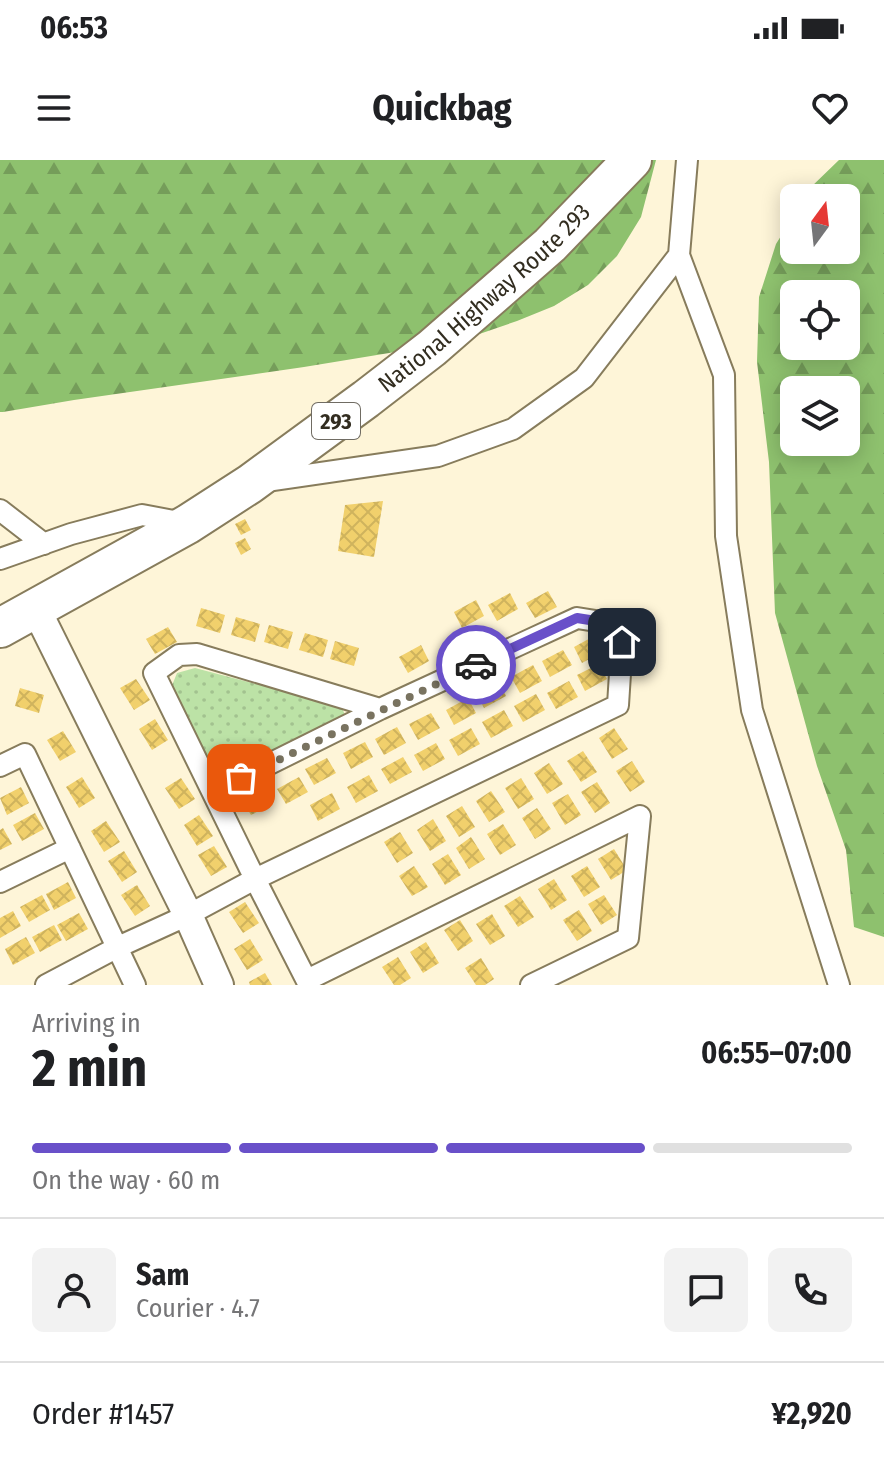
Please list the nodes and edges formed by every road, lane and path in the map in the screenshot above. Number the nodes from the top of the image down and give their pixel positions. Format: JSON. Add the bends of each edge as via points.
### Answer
{"nodes":[{"id":1,"x":632,"y":160,"type":"edge"},
{"id":2,"x":687,"y":160,"type":"edge"},
{"id":3,"x":679,"y":255,"type":"junction"},
{"id":4,"x":250,"y":484,"type":"junction"},
{"id":5,"x":0,"y":510,"type":"edge"},
{"id":6,"x":188,"y":524,"type":"junction"},
{"id":7,"x":44,"y":544,"type":"junction"},
{"id":8,"x":0,"y":559,"type":"edge"},
{"id":9,"x":36,"y":609,"type":"junction"},
{"id":10,"x":0,"y":628,"type":"edge"},
{"id":11,"x":380,"y":709,"type":"junction"},
{"id":12,"x":0,"y":766,"type":"edge"},
{"id":13,"x":213,"y":792,"type":"junction"},
{"id":14,"x":70,"y":848,"type":"junction"},
{"id":15,"x":255,"y":879,"type":"junction"},
{"id":16,"x":0,"y":882,"type":"edge"},
{"id":17,"x":188,"y":915,"type":"junction"},
{"id":18,"x":118,"y":947,"type":"junction"},
{"id":19,"x":308,"y":983,"type":"edge"},
{"id":20,"x":46,"y":985,"type":"edge"},
{"id":21,"x":135,"y":985,"type":"edge"},
{"id":22,"x":219,"y":985,"type":"edge"},
{"id":23,"x":531,"y":985,"type":"edge"},
{"id":24,"x":839,"y":985,"type":"edge"}],
"edges":[{"from":1,"to":4,"type":"highway","name":"National Highway Route 293","number":"293","via":[[550,245],[432,348]]},
{"from":2,"to":3,"type":"street"},
{"from":3,"to":4,"type":"street","via":[[584,378],[513,429],[438,456]]},
{"from":3,"to":24,"type":"street","via":[[724,375],[726,536],[752,710]]},
{"from":4,"to":6,"type":"highway","name":"National Highway Route 293","number":"293"},
{"from":5,"to":7,"type":"street"},
{"from":6,"to":7,"type":"street","via":[[142,515]]},
{"from":6,"to":9,"type":"highway","name":"National Highway Route 293","number":"293"},
{"from":7,"to":8,"type":"street"},
{"from":9,"to":10,"type":"highway","name":"National Highway Route 293","number":"293"},
{"from":9,"to":17,"type":"street"},
{"from":11,"to":13,"type":"street"},
{"from":11,"to":13,"type":"street","via":[[197,654],[179,655],[154,673]]},
{"from":11,"to":15,"type":"street","via":[[577,618],[602,622],[622,642],[618,705]]},
{"from":12,"to":14,"type":"street","via":[[25,754]]},
{"from":13,"to":15,"type":"street"},
{"from":14,"to":16,"type":"street"},
{"from":14,"to":18,"type":"street"},
{"from":15,"to":17,"type":"street"},
{"from":15,"to":19,"type":"street"},
{"from":17,"to":18,"type":"street"},
{"from":17,"to":22,"type":"street"},
{"from":18,"to":20,"type":"street"},
{"from":18,"to":21,"type":"street"},
{"from":19,"to":23,"type":"street","via":[[640,816],[628,938]]}]}
